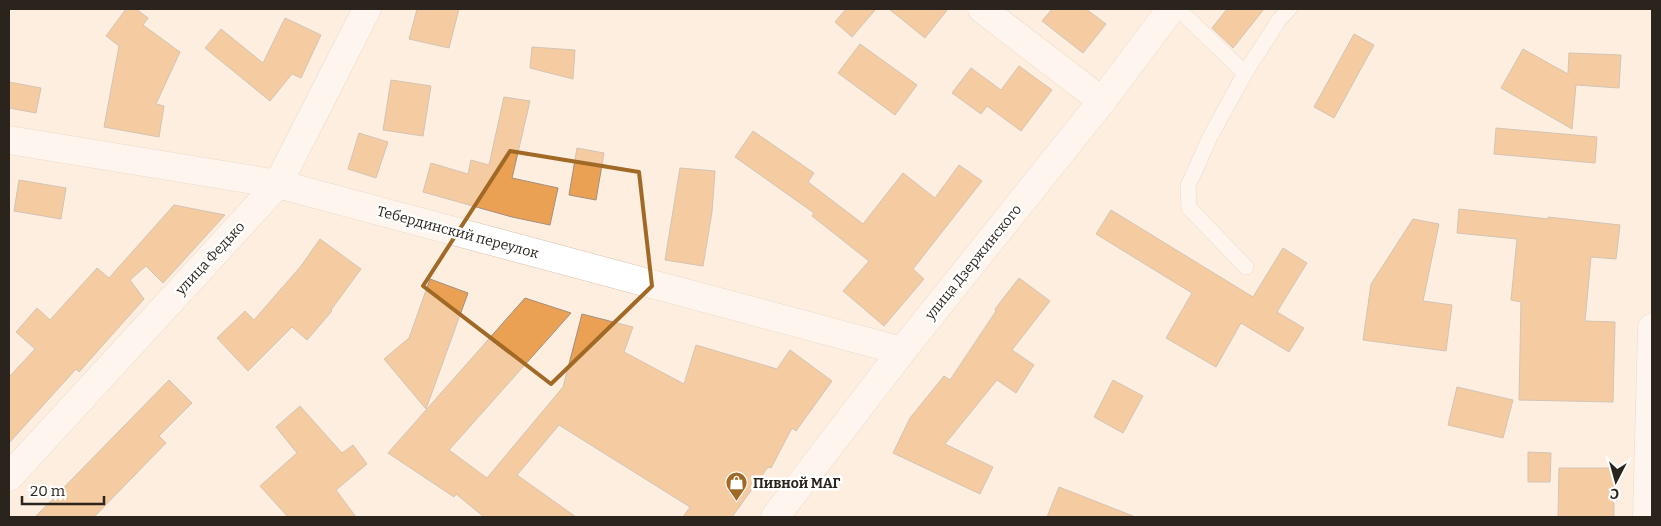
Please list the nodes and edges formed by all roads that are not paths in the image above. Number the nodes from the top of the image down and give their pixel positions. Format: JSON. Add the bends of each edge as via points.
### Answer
{"nodes":[{"id":1,"x":367,"y":9,"type":"edge"},
{"id":2,"x":982,"y":9,"type":"edge"},
{"id":3,"x":1171,"y":9,"type":"edge"},
{"id":4,"x":1178,"y":9,"type":"edge"},
{"id":5,"x":1289,"y":9,"type":"edge"},
{"id":6,"x":1245,"y":73,"type":"junction"},
{"id":7,"x":1102,"y":101,"type":"junction"},
{"id":8,"x":9,"y":140,"type":"edge"},
{"id":9,"x":278,"y":184,"type":"junction"},
{"id":10,"x":1246,"y":267,"type":"dead end"},
{"id":11,"x":1652,"y":328,"type":"edge"},
{"id":12,"x":902,"y":351,"type":"junction"},
{"id":13,"x":9,"y":478,"type":"edge"},
{"id":14,"x":776,"y":517,"type":"edge"},
{"id":15,"x":1647,"y":517,"type":"edge"}],
"edges":[{"from":1,"to":9,"type":"street","name":"улица Федько"},
{"from":2,"to":7,"type":"street"},
{"from":3,"to":7,"type":"street","name":"улица Дзержинского"},
{"from":4,"to":6,"type":"lane"},
{"from":5,"to":6,"type":"lane"},
{"from":6,"to":10,"type":"lane","via":[[1188,186],[1190,208]]},
{"from":7,"to":12,"type":"street","name":"улица Дзержинского"},
{"from":8,"to":9,"type":"street","name":"Тебердинский переулок"},
{"from":9,"to":12,"type":"street","name":"Тебердинский переулок"},
{"from":9,"to":13,"type":"street","name":"улица Федько"},
{"from":11,"to":15,"type":"street"},
{"from":12,"to":14,"type":"street","name":"улица Дзержинского"}]}
